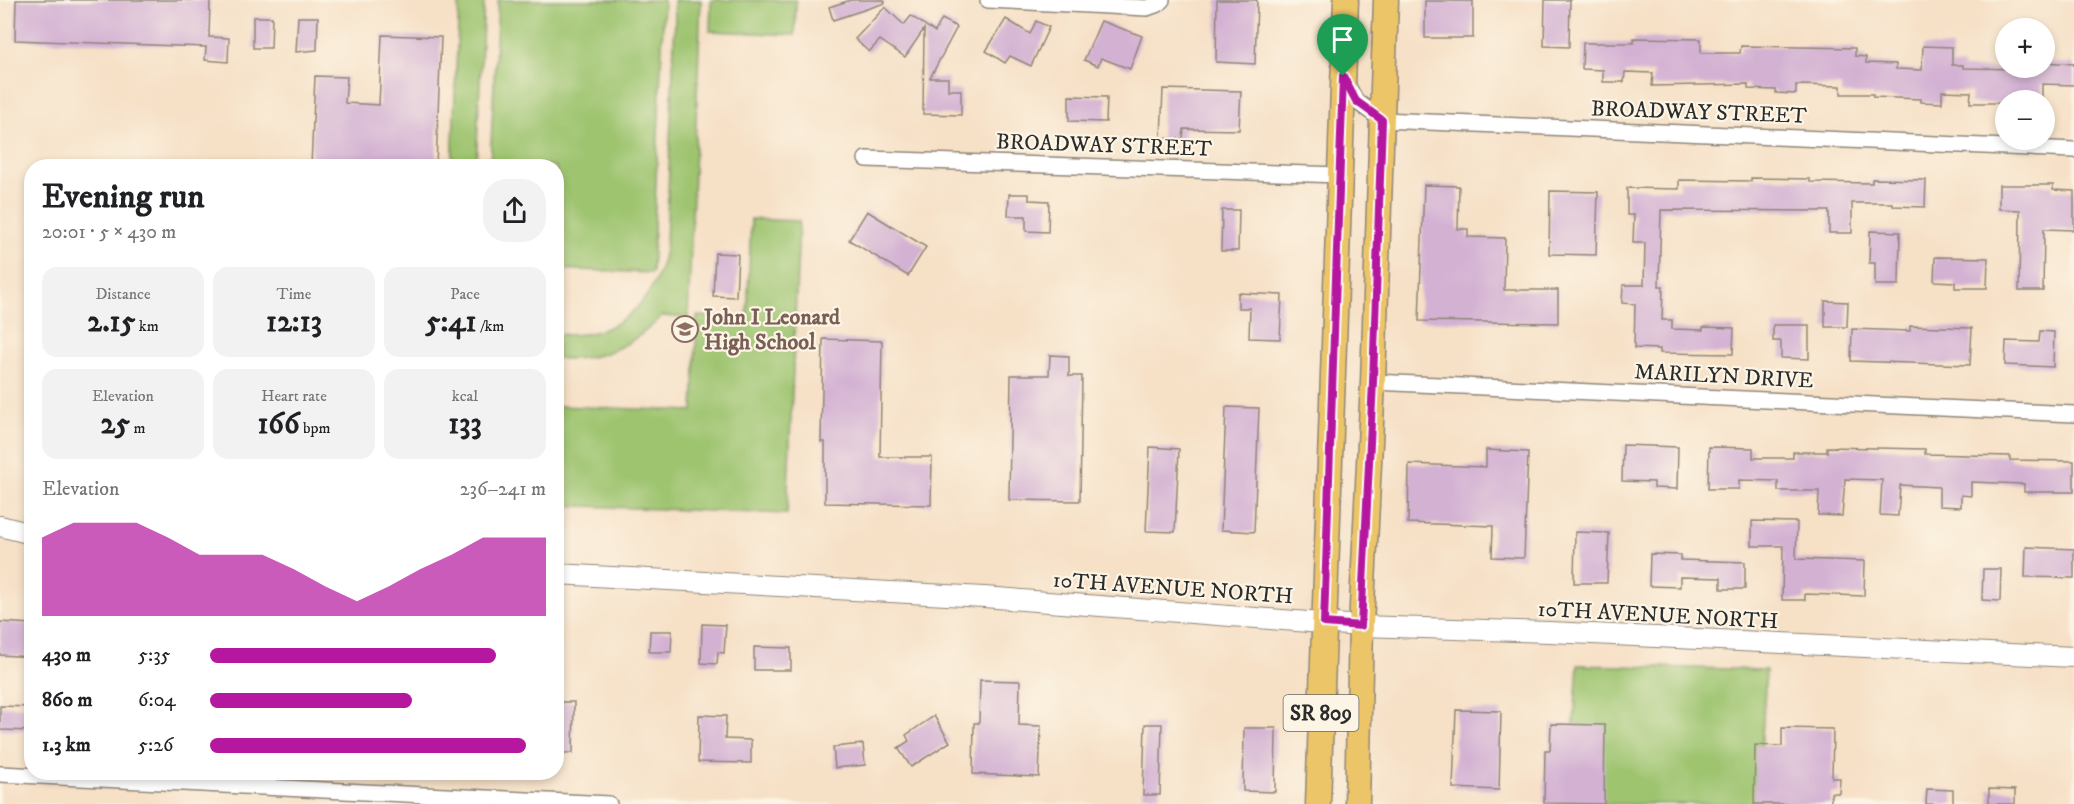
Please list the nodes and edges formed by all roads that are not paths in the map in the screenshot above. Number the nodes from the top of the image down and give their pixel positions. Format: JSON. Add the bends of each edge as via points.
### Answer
{"nodes":[{"id":1,"x":988,"y":0,"type":"edge"},
{"id":2,"x":1162,"y":0,"type":"edge"},
{"id":3,"x":1346,"y":0,"type":"edge"},
{"id":4,"x":1386,"y":0,"type":"edge"},
{"id":5,"x":1039,"y":1,"type":"edge"},
{"id":6,"x":1343,"y":76,"type":"junction"},
{"id":7,"x":1382,"y":120,"type":"junction"},
{"id":8,"x":2074,"y":150,"type":"edge"},
{"id":9,"x":866,"y":159,"type":"dead end"},
{"id":10,"x":1340,"y":175,"type":"junction"},
{"id":11,"x":1373,"y":382,"type":"junction"},
{"id":12,"x":2074,"y":414,"type":"edge"},
{"id":13,"x":0,"y":526,"type":"edge"},
{"id":14,"x":24,"y":532,"type":"edge"},
{"id":15,"x":564,"y":574,"type":"edge"},
{"id":16,"x":1324,"y":623,"type":"junction"},
{"id":17,"x":1361,"y":626,"type":"junction"},
{"id":18,"x":2074,"y":657,"type":"edge"},
{"id":19,"x":0,"y":774,"type":"edge"},
{"id":20,"x":24,"y":775,"type":"edge"},
{"id":21,"x":122,"y":780,"type":"edge"},
{"id":22,"x":609,"y":804,"type":"edge"},
{"id":23,"x":1317,"y":804,"type":"edge"},
{"id":24,"x":1358,"y":804,"type":"edge"}],
"edges":[{"from":1,"to":5,"type":"street"},
{"from":2,"to":5,"type":"street","via":[[1147,8]]},
{"from":3,"to":6,"type":"main road","number":"SR 809"},
{"from":4,"to":7,"type":"main road","number":"SR 809"},
{"from":6,"to":7,"type":"street","via":[[1356,101]]},
{"from":6,"to":10,"type":"main road","number":"SR 809"},
{"from":7,"to":8,"type":"street","name":"BROADWAY STREET"},
{"from":7,"to":11,"type":"main road","number":"SR 809"},
{"from":9,"to":10,"type":"street","name":"BROADWAY STREET"},
{"from":10,"to":16,"type":"main road","number":"SR 809"},
{"from":11,"to":12,"type":"street","name":"MARILYN DRIVE"},
{"from":11,"to":17,"type":"main road","number":"SR 809"},
{"from":13,"to":14,"type":"street"},
{"from":15,"to":16,"type":"street","name":"10TH AVENUE NORTH","via":[[984,597]]},
{"from":16,"to":17,"type":"street","name":"10TH AVENUE NORTH"},
{"from":16,"to":23,"type":"main road","number":"SR 809"},
{"from":17,"to":18,"type":"street","name":"10TH AVENUE NORTH"},
{"from":17,"to":24,"type":"main road","number":"SR 809"},
{"from":19,"to":20,"type":"street"},
{"from":21,"to":22,"type":"street"}]}
